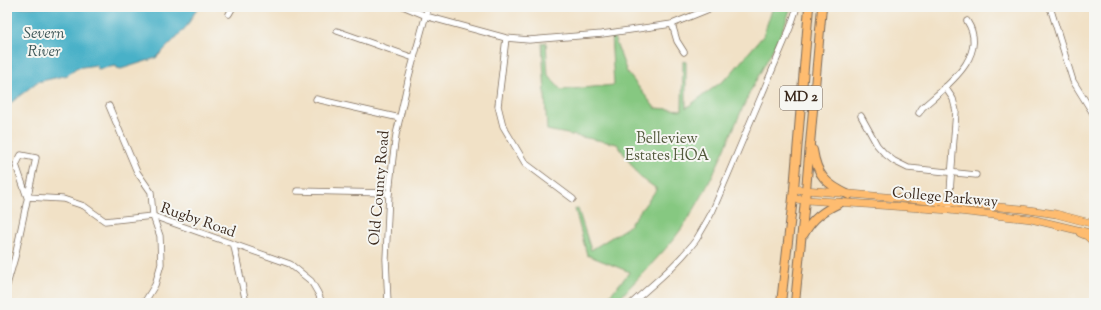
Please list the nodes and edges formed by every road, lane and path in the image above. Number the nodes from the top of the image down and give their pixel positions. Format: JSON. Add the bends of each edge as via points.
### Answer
{"nodes":[{"id":1,"x":233,"y":7,"type":"edge"},
{"id":2,"x":405,"y":7,"type":"edge"},
{"id":3,"x":428,"y":7,"type":"edge"},
{"id":4,"x":714,"y":7,"type":"edge"},
{"id":5,"x":797,"y":7,"type":"edge"},
{"id":6,"x":809,"y":7,"type":"edge"},
{"id":7,"x":822,"y":7,"type":"edge"},
{"id":8,"x":1050,"y":7,"type":"edge"},
{"id":9,"x":229,"y":14,"type":"dead end"},
{"id":10,"x":426,"y":15,"type":"junction"},
{"id":11,"x":967,"y":21,"type":"dead end"},
{"id":12,"x":672,"y":24,"type":"junction"},
{"id":13,"x":337,"y":31,"type":"dead end"},
{"id":14,"x":506,"y":38,"type":"junction"},
{"id":15,"x":684,"y":52,"type":"dead end"},
{"id":16,"x":414,"y":58,"type":"junction"},
{"id":17,"x":945,"y":86,"type":"junction"},
{"id":18,"x":316,"y":99,"type":"dead end"},
{"id":19,"x":108,"y":106,"type":"dead end"},
{"id":20,"x":919,"y":113,"type":"dead end"},
{"id":21,"x":1094,"y":115,"type":"edge"},
{"id":22,"x":861,"y":116,"type":"dead end"},
{"id":23,"x":400,"y":118,"type":"junction"},
{"id":24,"x":811,"y":138,"type":"junction"},
{"id":25,"x":952,"y":173,"type":"junction"},
{"id":26,"x":976,"y":175,"type":"dead end"},
{"id":27,"x":794,"y":189,"type":"junction"},
{"id":28,"x":806,"y":190,"type":"junction"},
{"id":29,"x":297,"y":191,"type":"dead end"},
{"id":30,"x":389,"y":192,"type":"junction"},
{"id":31,"x":849,"y":195,"type":"junction"},
{"id":32,"x":27,"y":197,"type":"junction"},
{"id":33,"x":573,"y":199,"type":"dead end"},
{"id":34,"x":793,"y":199,"type":"junction"},
{"id":35,"x":806,"y":200,"type":"junction"},
{"id":36,"x":950,"y":202,"type":"junction"},
{"id":37,"x":840,"y":203,"type":"junction"},
{"id":38,"x":949,"y":210,"type":"junction"},
{"id":39,"x":153,"y":216,"type":"junction"},
{"id":40,"x":1094,"y":224,"type":"edge"},
{"id":41,"x":1061,"y":225,"type":"junction"},
{"id":42,"x":1094,"y":234,"type":"edge"},
{"id":43,"x":802,"y":238,"type":"junction"},
{"id":44,"x":1094,"y":243,"type":"edge"},
{"id":45,"x":234,"y":246,"type":"junction"},
{"id":46,"x":7,"y":285,"type":"edge"},
{"id":47,"x":144,"y":303,"type":"edge"},
{"id":48,"x":246,"y":303,"type":"edge"},
{"id":49,"x":322,"y":303,"type":"edge"},
{"id":50,"x":388,"y":303,"type":"edge"},
{"id":51,"x":632,"y":303,"type":"edge"},
{"id":52,"x":781,"y":303,"type":"edge"},
{"id":53,"x":795,"y":303,"type":"edge"}],
"edges":[{"from":1,"to":9,"type":"street"},
{"from":2,"to":10,"type":"street"},
{"from":3,"to":10,"type":"street","name":"Old County Road"},
{"from":4,"to":12,"type":"street"},
{"from":5,"to":51,"type":"street","via":[[705,226],[678,261]]},
{"from":6,"to":27,"type":"highway","number":"MD 2"},
{"from":7,"to":24,"type":"highway","number":"MD 2"},
{"from":8,"to":21,"type":"street","via":[[1073,81]]},
{"from":10,"to":14,"type":"street"},
{"from":10,"to":16,"type":"street","name":"Old County Road"},
{"from":11,"to":17,"type":"street","via":[[972,30],[974,43],[970,56],[963,69]]},
{"from":12,"to":14,"type":"street","via":[[602,34],[529,40]]},
{"from":12,"to":15,"type":"street","via":[[677,41]]},
{"from":13,"to":16,"type":"street"},
{"from":14,"to":33,"type":"street","via":[[498,106],[503,126],[525,163]]},
{"from":16,"to":23,"type":"street","name":"Old County Road"},
{"from":17,"to":20,"type":"street"},
{"from":17,"to":25,"type":"street","via":[[953,99],[956,111]]},
{"from":18,"to":23,"type":"street"},
{"from":19,"to":39,"type":"street","via":[[137,172],[151,192]]},
{"from":22,"to":25,"type":"street","via":[[877,145],[894,161],[908,168]]},
{"from":23,"to":30,"type":"street","name":"Old County Road"},
{"from":24,"to":28,"type":"highway","number":"MD 2"},
{"from":24,"to":31,"type":"highway","via":[[814,160],[820,174],[829,185]]},
{"from":25,"to":26,"type":"street"},
{"from":25,"to":36,"type":"street"},
{"from":27,"to":28,"type":"main road","name":"College Parkway"},
{"from":27,"to":34,"type":"highway","number":"MD 2"},
{"from":28,"to":31,"type":"main road","name":"College Parkway"},
{"from":28,"to":35,"type":"highway","number":"MD 2"},
{"from":29,"to":30,"type":"street"},
{"from":30,"to":50,"type":"street","name":"Old County Road","via":[[386,259]]},
{"from":31,"to":36,"type":"main road","name":"College Parkway"},
{"from":32,"to":32,"type":"street","via":[[16,165],[21,155],[36,158]]},
{"from":32,"to":39,"type":"street","name":"Rugby Road","via":[[63,199],[84,206],[106,221]]},
{"from":32,"to":46,"type":"street"},
{"from":34,"to":35,"type":"main road","name":"College Parkway"},
{"from":34,"to":52,"type":"highway","number":"MD 2"},
{"from":35,"to":37,"type":"main road","name":"College Parkway"},
{"from":35,"to":43,"type":"highway","number":"MD 2"},
{"from":36,"to":38,"type":"street"},
{"from":36,"to":40,"type":"main road","name":"College Parkway","via":[[1042,211]]},
{"from":37,"to":38,"type":"main road","name":"College Parkway"},
{"from":37,"to":43,"type":"highway","via":[[819,214]]},
{"from":38,"to":41,"type":"main road","name":"College Parkway"},
{"from":39,"to":45,"type":"street","name":"Rugby Road"},
{"from":39,"to":47,"type":"street","via":[[160,236],[161,264]]},
{"from":41,"to":42,"type":"main road","name":"College Parkway"},
{"from":41,"to":44,"type":"main road","via":[[1087,236]]},
{"from":43,"to":53,"type":"highway","number":"MD 2"},
{"from":45,"to":48,"type":"street"},
{"from":45,"to":49,"type":"street","name":"Rugby Road","via":[[290,264],[310,281]]}]}
